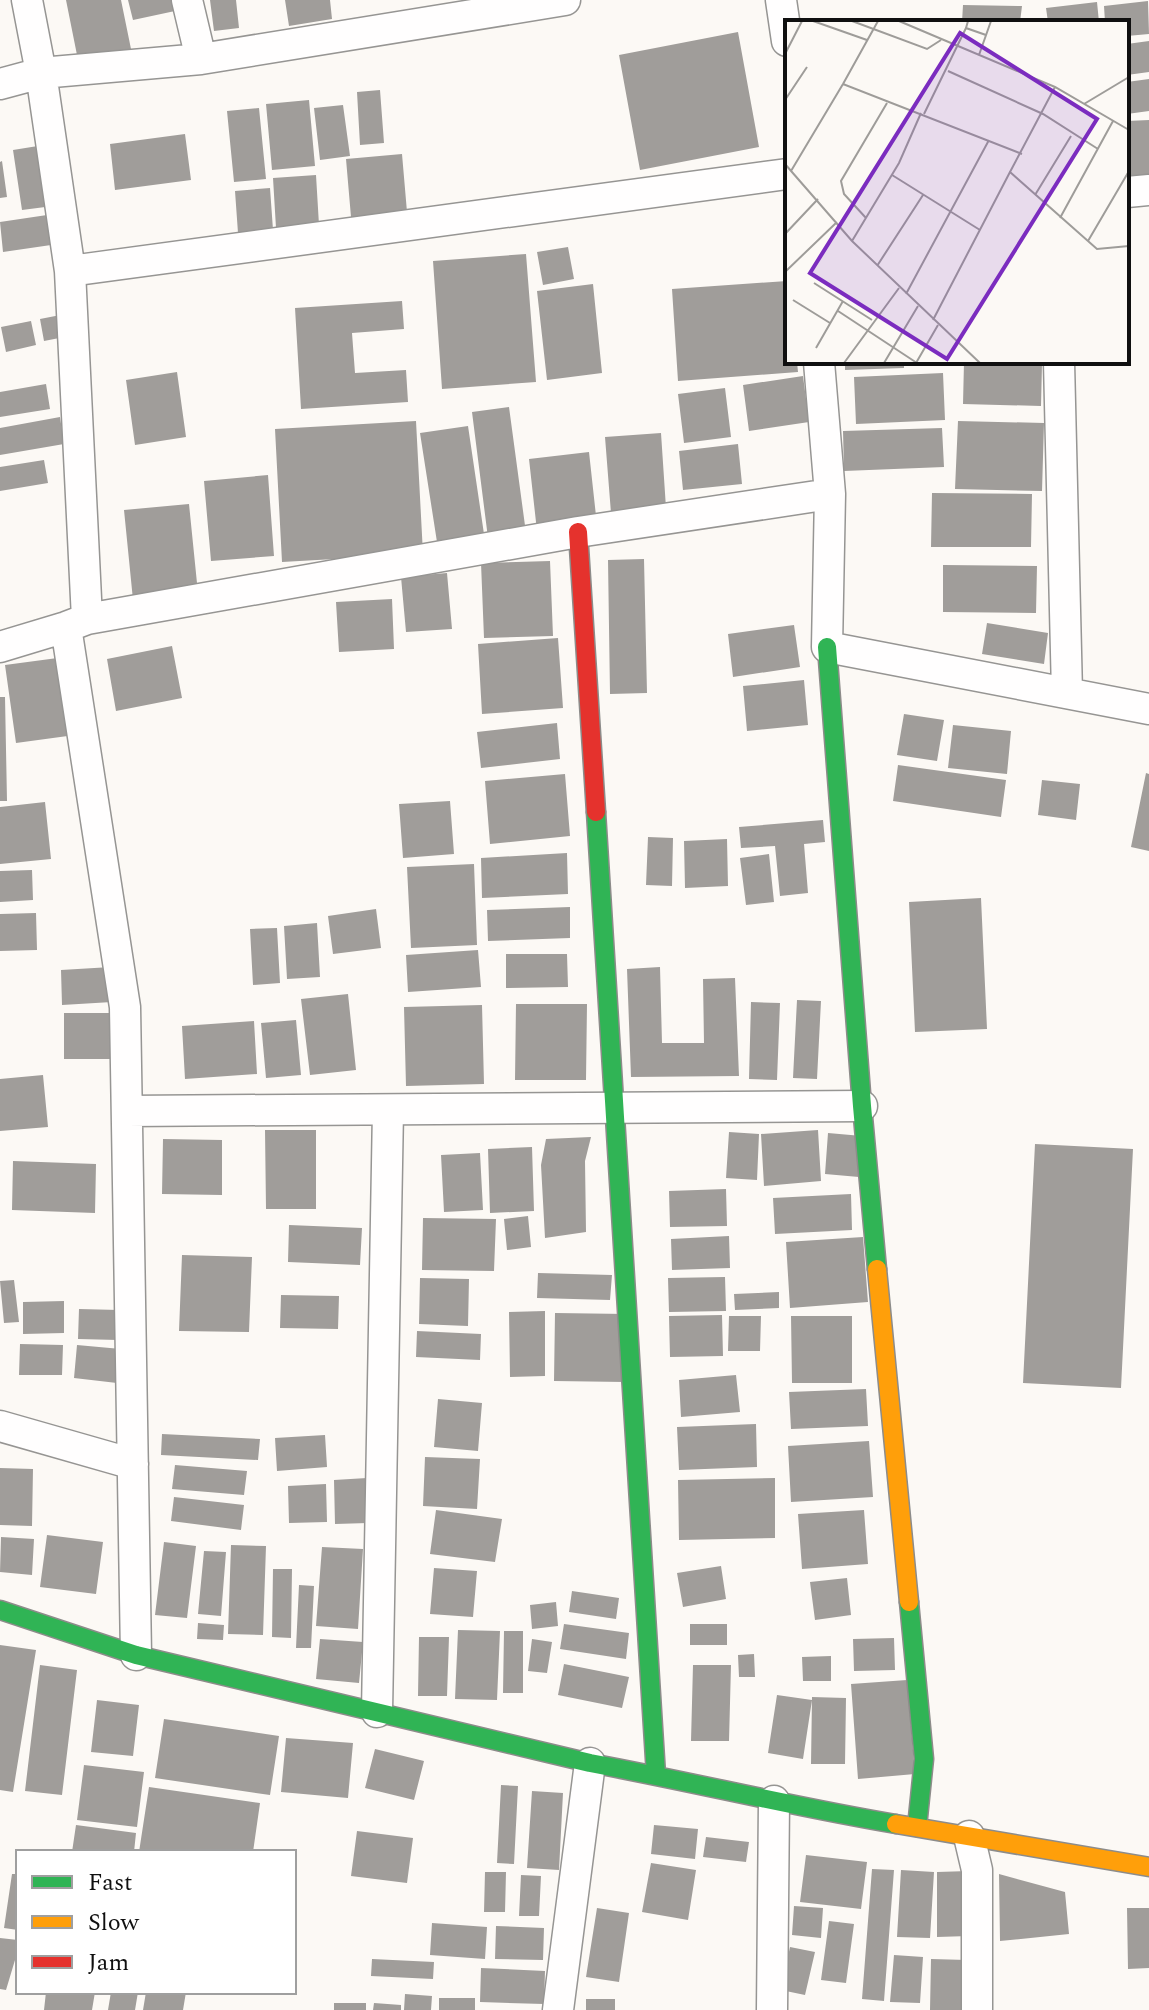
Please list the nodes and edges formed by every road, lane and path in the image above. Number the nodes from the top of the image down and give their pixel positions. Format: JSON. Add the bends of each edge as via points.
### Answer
{"nodes":[{"id":1,"x":27,"y":0,"type":"edge"},
{"id":2,"x":187,"y":0,"type":"edge"},
{"id":3,"x":565,"y":0,"type":"edge"},
{"id":4,"x":781,"y":0,"type":"edge"},
{"id":5,"x":785,"y":27,"type":"edge"},
{"id":6,"x":201,"y":59,"type":"junction"},
{"id":7,"x":41,"y":73,"type":"junction"},
{"id":8,"x":0,"y":84,"type":"edge"},
{"id":9,"x":785,"y":174,"type":"edge"},
{"id":10,"x":1149,"y":190,"type":"edge"},
{"id":11,"x":1129,"y":192,"type":"edge"},
{"id":12,"x":70,"y":271,"type":"junction"},
{"id":13,"x":819,"y":364,"type":"edge"},
{"id":14,"x":1059,"y":364,"type":"edge"},
{"id":15,"x":830,"y":494,"type":"junction"},
{"id":16,"x":578,"y":532,"type":"junction"},
{"id":17,"x":77,"y":623,"type":"junction"},
{"id":18,"x":0,"y":647,"type":"edge"},
{"id":19,"x":827,"y":647,"type":"junction"},
{"id":20,"x":1067,"y":693,"type":"junction"},
{"id":21,"x":1149,"y":709,"type":"edge"},
{"id":22,"x":862,"y":1106,"type":"junction"},
{"id":23,"x":614,"y":1108,"type":"junction"},
{"id":24,"x":388,"y":1110,"type":"junction"},
{"id":25,"x":127,"y":1111,"type":"junction"},
{"id":26,"x":0,"y":1426,"type":"edge"},
{"id":27,"x":133,"y":1464,"type":"junction"},
{"id":28,"x":0,"y":1610,"type":"edge"},
{"id":29,"x":136,"y":1655,"type":"junction"},
{"id":30,"x":377,"y":1712,"type":"junction"},
{"id":31,"x":590,"y":1763,"type":"junction"},
{"id":32,"x":656,"y":1775,"type":"junction"},
{"id":33,"x":774,"y":1801,"type":"junction"},
{"id":34,"x":917,"y":1827,"type":"junction"},
{"id":35,"x":969,"y":1836,"type":"junction"},
{"id":36,"x":1149,"y":1867,"type":"edge"},
{"id":37,"x":558,"y":2010,"type":"edge"},
{"id":38,"x":772,"y":2010,"type":"edge"},
{"id":39,"x":977,"y":2010,"type":"edge"}],
"edges":[{"from":1,"to":7,"type":"street"},
{"from":2,"to":6,"type":"street"},
{"from":3,"to":6,"type":"street"},
{"from":4,"to":5,"type":"street"},
{"from":6,"to":7,"type":"street"},
{"from":7,"to":8,"type":"street"},
{"from":7,"to":12,"type":"street"},
{"from":9,"to":12,"type":"street"},
{"from":10,"to":11,"type":"street"},
{"from":12,"to":17,"type":"street"},
{"from":13,"to":15,"type":"street"},
{"from":14,"to":20,"type":"street"},
{"from":15,"to":16,"type":"street"},
{"from":15,"to":19,"type":"street"},
{"from":16,"to":17,"type":"street"},
{"from":16,"to":23,"type":"street"},
{"from":17,"to":18,"type":"street"},
{"from":17,"to":25,"type":"street","via":[[125,1007]]},
{"from":19,"to":20,"type":"street"},
{"from":19,"to":22,"type":"street"},
{"from":20,"to":21,"type":"street"},
{"from":22,"to":23,"type":"street"},
{"from":22,"to":34,"type":"street","via":[[924,1759]]},
{"from":23,"to":24,"type":"street"},
{"from":23,"to":32,"type":"street"},
{"from":24,"to":25,"type":"street"},
{"from":24,"to":30,"type":"street"},
{"from":25,"to":27,"type":"street"},
{"from":26,"to":27,"type":"street"},
{"from":27,"to":29,"type":"street"},
{"from":28,"to":29,"type":"street"},
{"from":29,"to":30,"type":"street"},
{"from":30,"to":31,"type":"street"},
{"from":31,"to":32,"type":"street"},
{"from":31,"to":37,"type":"street"},
{"from":32,"to":33,"type":"street"},
{"from":33,"to":34,"type":"street"},
{"from":33,"to":38,"type":"street"},
{"from":34,"to":35,"type":"street"},
{"from":35,"to":36,"type":"street"},
{"from":35,"to":39,"type":"street","via":[[977,1870]]}]}
